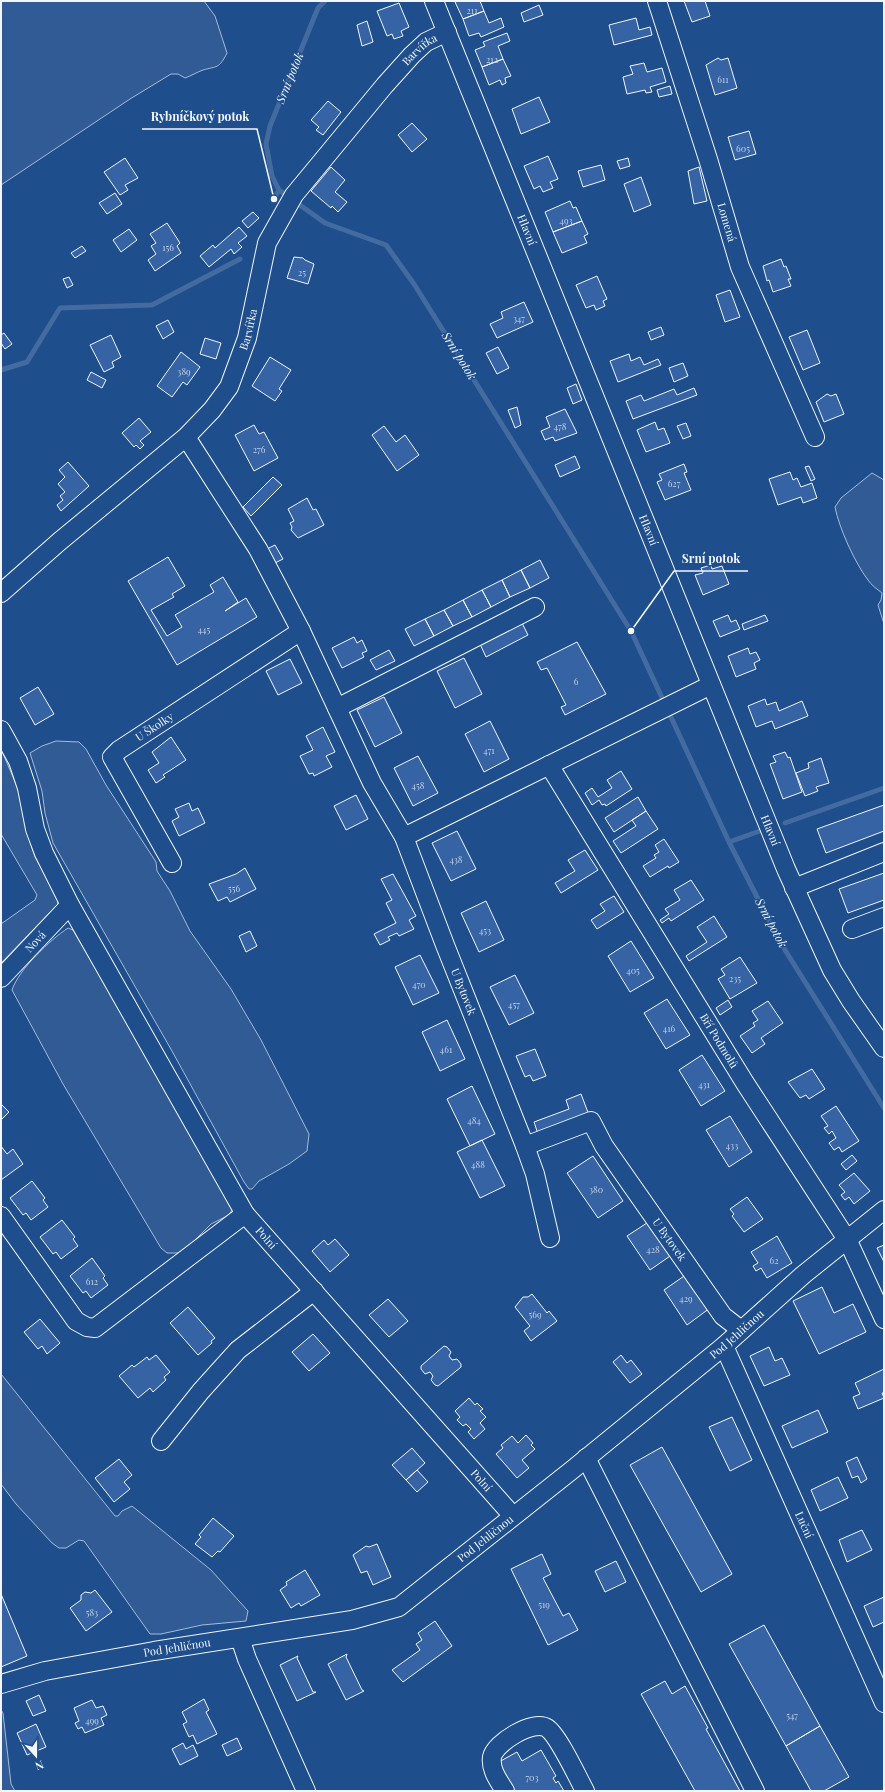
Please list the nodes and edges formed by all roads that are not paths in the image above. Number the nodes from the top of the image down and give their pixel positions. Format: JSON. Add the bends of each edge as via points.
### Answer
{"nodes":[{"id":1,"x":434,"y":1,"type":"edge"},
{"id":2,"x":657,"y":1,"type":"edge"},
{"id":3,"x":447,"y":32,"type":"junction"},
{"id":4,"x":186,"y":437,"type":"junction"},
{"id":5,"x":815,"y":437,"type":"dead end"},
{"id":6,"x":1,"y":593,"type":"edge"},
{"id":7,"x":535,"y":607,"type":"dead end"},
{"id":8,"x":301,"y":631,"type":"junction"},
{"id":9,"x":711,"y":685,"type":"junction"},
{"id":10,"x":337,"y":708,"type":"junction"},
{"id":11,"x":1,"y":730,"type":"edge"},
{"id":12,"x":549,"y":765,"type":"junction"},
{"id":13,"x":404,"y":837,"type":"junction"},
{"id":14,"x":884,"y":852,"type":"edge"},
{"id":15,"x":172,"y":863,"type":"dead end"},
{"id":16,"x":794,"y":888,"type":"junction"},
{"id":17,"x":70,"y":905,"type":"junction"},
{"id":18,"x":884,"y":917,"type":"edge"},
{"id":19,"x":852,"y":929,"type":"dead end"},
{"id":20,"x":1,"y":978,"type":"edge"},
{"id":21,"x":877,"y":1026,"type":"edge"},
{"id":22,"x":884,"y":1048,"type":"edge"},
{"id":23,"x":525,"y":1146,"type":"junction"},
{"id":24,"x":884,"y":1210,"type":"edge"},
{"id":25,"x":245,"y":1214,"type":"junction"},
{"id":26,"x":1,"y":1216,"type":"edge"},
{"id":27,"x":550,"y":1238,"type":"dead end"},
{"id":28,"x":848,"y":1241,"type":"junction"},
{"id":29,"x":314,"y":1291,"type":"junction"},
{"id":30,"x":884,"y":1319,"type":"edge"},
{"id":31,"x":741,"y":1330,"type":"junction"},
{"id":32,"x":724,"y":1346,"type":"junction"},
{"id":33,"x":161,"y":1441,"type":"dead end"},
{"id":34,"x":586,"y":1458,"type":"junction"},
{"id":35,"x":513,"y":1516,"type":"junction"},
{"id":36,"x":240,"y":1638,"type":"junction"},
{"id":37,"x":1,"y":1684,"type":"edge"},
{"id":38,"x":884,"y":1704,"type":"edge"},
{"id":39,"x":306,"y":1791,"type":"edge"},
{"id":40,"x":504,"y":1791,"type":"edge"},
{"id":41,"x":585,"y":1791,"type":"edge"},
{"id":42,"x":755,"y":1791,"type":"edge"}],
"edges":[{"from":1,"to":3,"type":"street","name":"Hlavní"},
{"from":2,"to":5,"type":"street","name":"Lomená","via":[[740,267]]},
{"from":3,"to":4,"type":"street","name":"Barvířka","via":[[422,46],[399,70],[290,202],[267,243],[246,338],[229,387],[212,410]]},
{"from":3,"to":9,"type":"street","name":"Hlavní"},
{"from":4,"to":6,"type":"street","name":"Barvířka"},
{"from":4,"to":8,"type":"street","via":[[258,549]]},
{"from":7,"to":10,"type":"street"},
{"from":8,"to":10,"type":"street"},
{"from":8,"to":15,"type":"street","name":"U Školky","via":[[112,757]]},
{"from":9,"to":12,"type":"street"},
{"from":9,"to":16,"type":"street","name":"Hlavní"},
{"from":10,"to":13,"type":"street","via":[[372,784]]},
{"from":11,"to":17,"type":"street","name":"Polní","via":[[18,761],[27,788],[35,829],[44,853]]},
{"from":12,"to":13,"type":"street"},
{"from":12,"to":28,"type":"street","name":"Bří Podmolů","via":[[745,1083]]},
{"from":13,"to":23,"type":"street","name":"U Bytovek"},
{"from":14,"to":16,"type":"street"},
{"from":16,"to":21,"type":"street","name":"Hlavní","via":[[832,970]]},
{"from":17,"to":20,"type":"street","name":"Nová"},
{"from":17,"to":25,"type":"street","name":"Polní"},
{"from":18,"to":19,"type":"street"},
{"from":21,"to":22,"type":"street","name":"Hlavní"},
{"from":23,"to":27,"type":"street","name":"U Bytovek","via":[[535,1174]]},
{"from":23,"to":31,"type":"street","name":"U Bytovek","via":[[591,1121],[604,1146],[723,1316]]},
{"from":24,"to":28,"type":"street","name":"Pod Jehličnou"},
{"from":25,"to":26,"type":"street","via":[[95,1328],[87,1328],[76,1321]]},
{"from":25,"to":29,"type":"street","name":"Polní"},
{"from":28,"to":30,"type":"street","name":"Bří Podmolů"},
{"from":28,"to":31,"type":"street","name":"Pod Jehličnou","via":[[803,1275]]},
{"from":29,"to":33,"type":"street","via":[[238,1350]]},
{"from":29,"to":35,"type":"street","name":"Polní"},
{"from":31,"to":32,"type":"street","name":"Pod Jehličnou"},
{"from":32,"to":34,"type":"street","name":"Pod Jehličnou"},
{"from":32,"to":38,"type":"street","name":"Luční"},
{"from":34,"to":35,"type":"street","name":"Pod Jehličnou"},
{"from":34,"to":42,"type":"street"},
{"from":35,"to":36,"type":"street","name":"Pod Jehličnou","via":[[399,1607],[352,1620]]},
{"from":36,"to":37,"type":"street","name":"Pod Jehličnou","via":[[45,1671]]},
{"from":36,"to":39,"type":"street"},
{"from":40,"to":41,"type":"street","via":[[493,1770],[492,1756],[497,1748],[523,1729],[535,1726],[547,1728],[556,1737]]}]}
